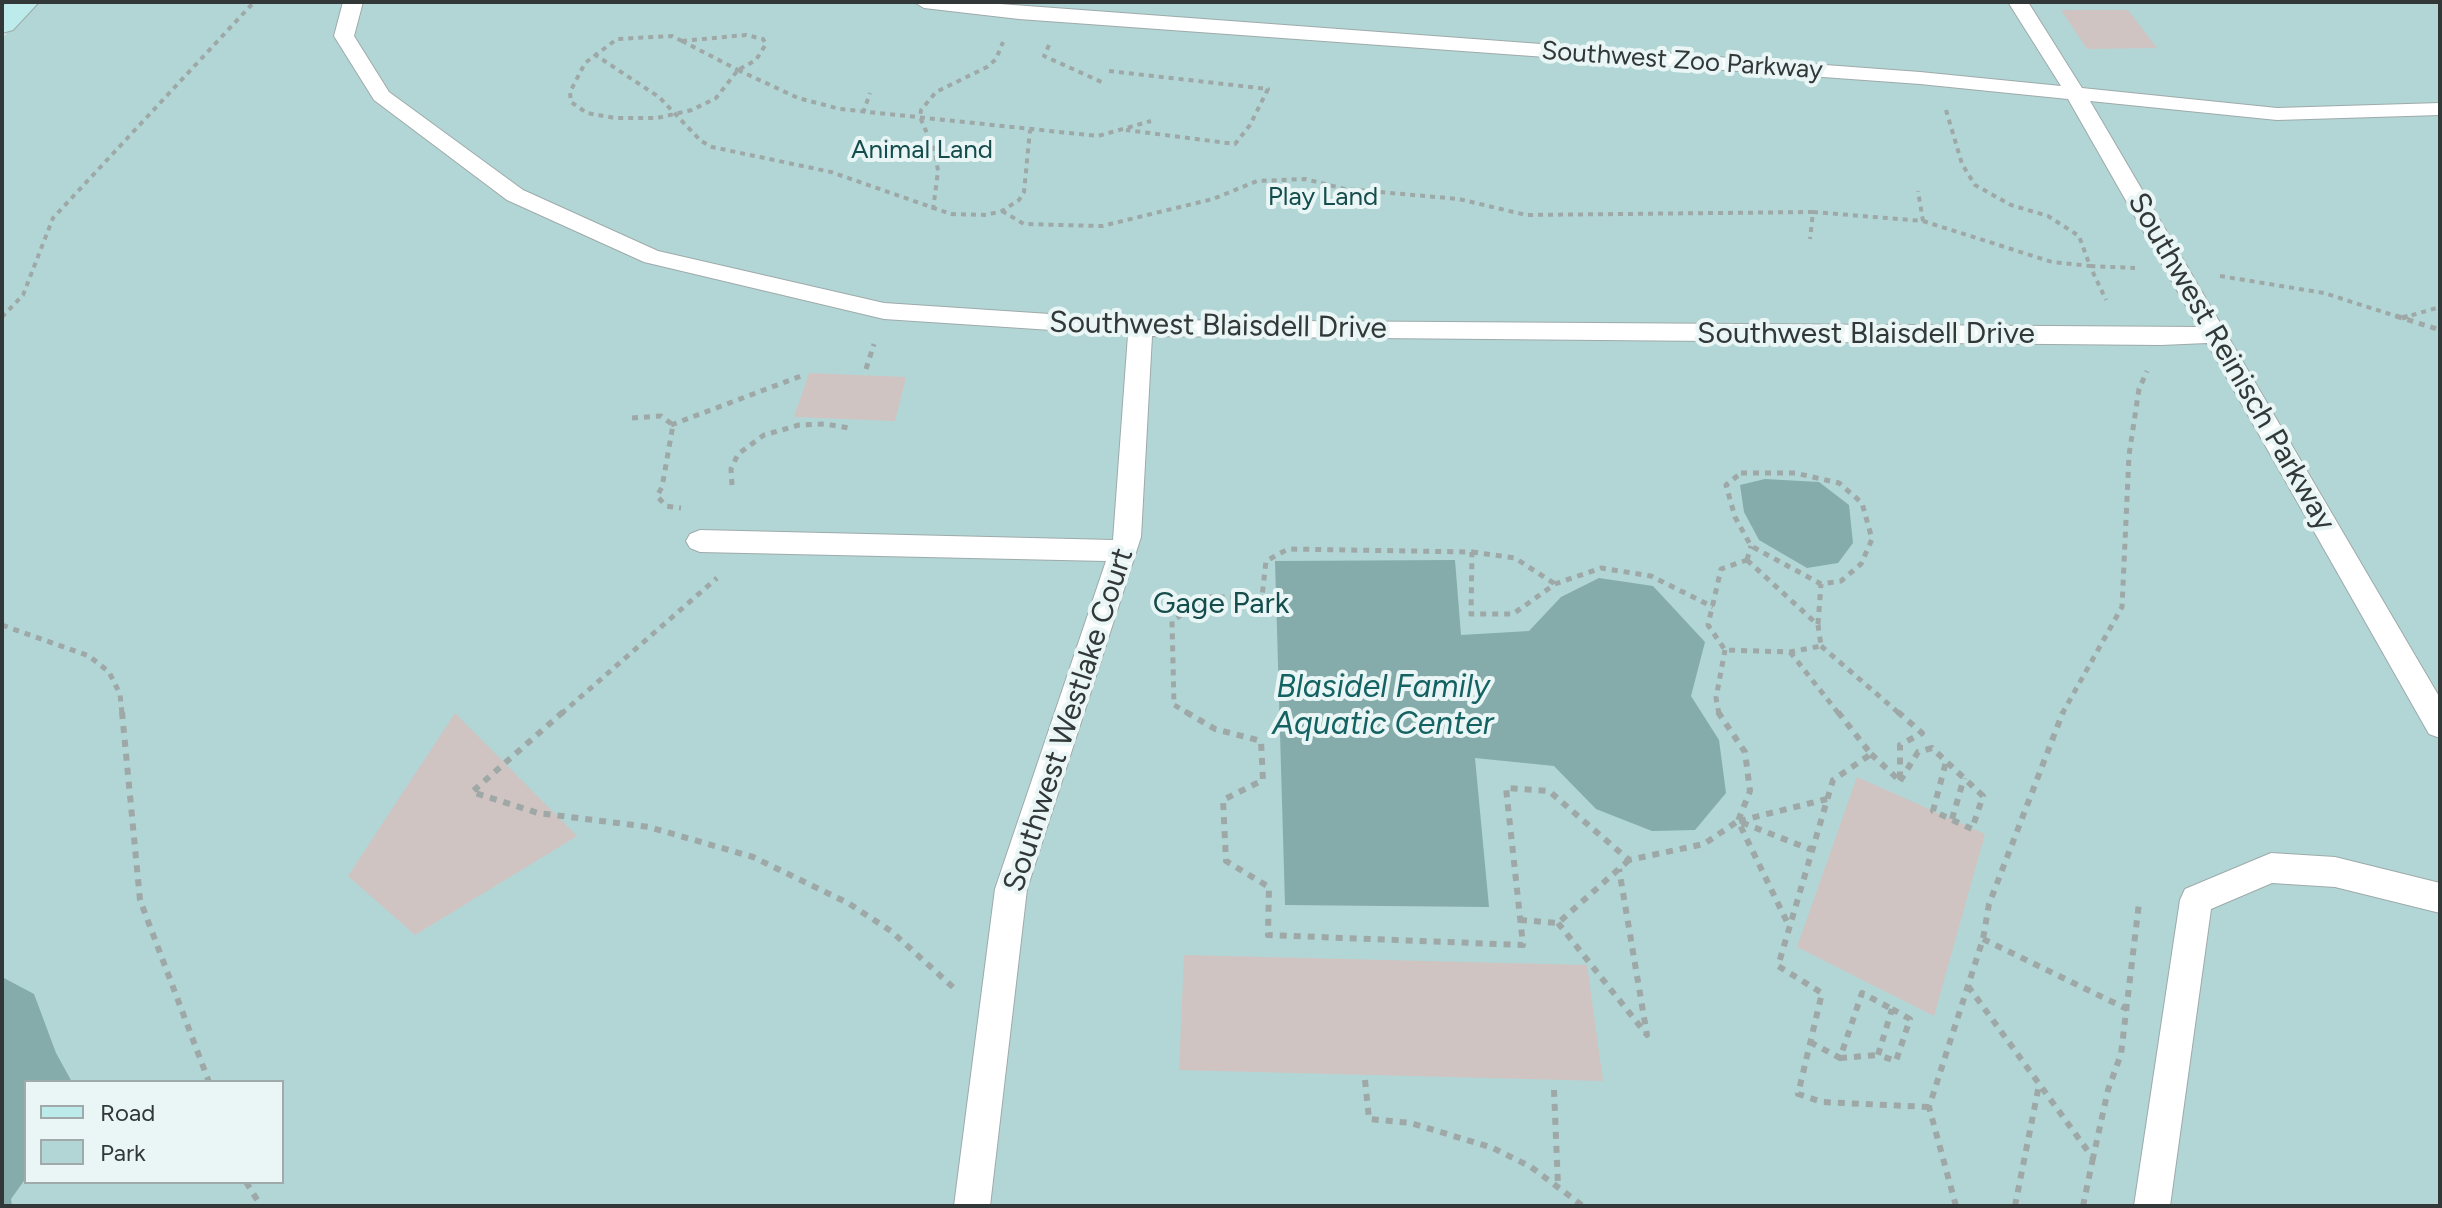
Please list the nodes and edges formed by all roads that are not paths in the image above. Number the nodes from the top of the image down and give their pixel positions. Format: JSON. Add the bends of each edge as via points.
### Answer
{"nodes":[{"id":1,"x":24,"y":2,"type":"edge"},
{"id":2,"x":353,"y":2,"type":"edge"},
{"id":3,"x":924,"y":2,"type":"edge"},
{"id":4,"x":2018,"y":2,"type":"edge"},
{"id":5,"x":2,"y":24,"type":"edge"},
{"id":6,"x":2075,"y":93,"type":"junction"},
{"id":7,"x":2440,"y":109,"type":"edge"},
{"id":8,"x":1140,"y":328,"type":"junction"},
{"id":9,"x":2214,"y":334,"type":"junction"},
{"id":10,"x":700,"y":541,"type":"dead end"},
{"id":11,"x":1124,"y":551,"type":"junction"},
{"id":12,"x":2440,"y":725,"type":"edge"},
{"id":13,"x":2440,"y":898,"type":"edge"},
{"id":14,"x":972,"y":1206,"type":"edge"},
{"id":15,"x":2152,"y":1206,"type":"edge"}],
"edges":[{"from":1,"to":5,"type":"main road"},
{"from":2,"to":8,"type":"lane","name":"Southwest Blaisdell Drive","via":[[344,36],[381,96],[515,195],[652,257],[884,311]]},
{"from":3,"to":6,"type":"lane","name":"Southwest Zoo Parkway"},
{"from":4,"to":6,"type":"lane","name":"Southwest Reinisch Parkway"},
{"from":6,"to":7,"type":"lane","name":"Southwest Zoo Parkway","via":[[2277,114]]},
{"from":6,"to":9,"type":"lane","name":"Southwest Reinisch Parkway"},
{"from":8,"to":9,"type":"lane","name":"Southwest Blaisdell Drive"},
{"from":8,"to":11,"type":"lane","name":"Southwest Westlake Court"},
{"from":9,"to":12,"type":"lane","name":"Southwest Reinisch Parkway"},
{"from":10,"to":11,"type":"lane"},
{"from":11,"to":14,"type":"lane","name":"Southwest Westlake Court","via":[[1011,889]]},
{"from":13,"to":15,"type":"lane","via":[[2335,872],[2271,868],[2196,900]]}]}
